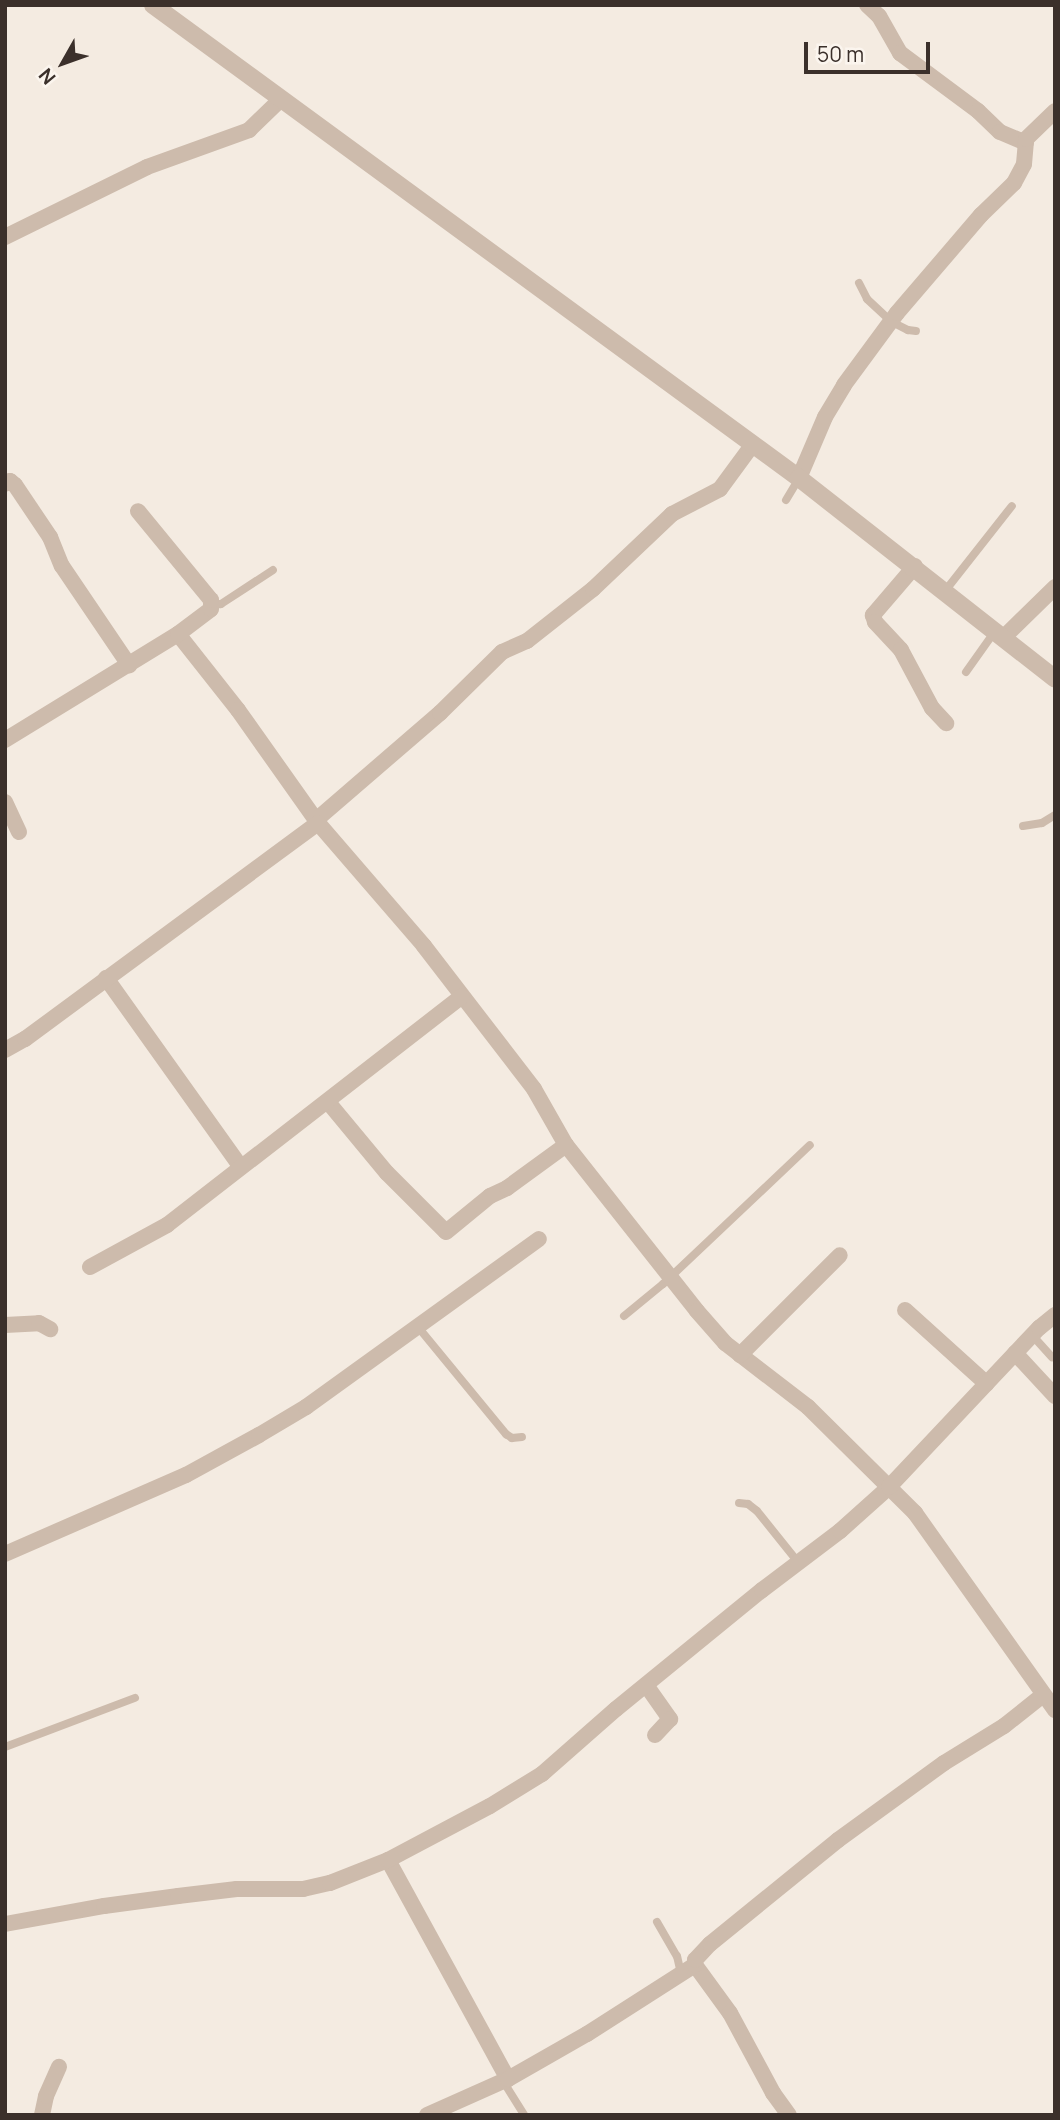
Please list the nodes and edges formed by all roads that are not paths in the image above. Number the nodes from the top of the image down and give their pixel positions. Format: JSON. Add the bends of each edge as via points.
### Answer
{"nodes":[{"id":1,"x":153,"y":5,"type":"edge"},
{"id":2,"x":867,"y":5,"type":"edge"},
{"id":3,"x":281,"y":99,"type":"junction"},
{"id":4,"x":1055,"y":111,"type":"edge"},
{"id":5,"x":1026,"y":143,"type":"junction"},
{"id":6,"x":5,"y":237,"type":"edge"},
{"id":7,"x":859,"y":283,"type":"dead end"},
{"id":8,"x":892,"y":322,"type":"junction"},
{"id":9,"x":916,"y":331,"type":"dead end"},
{"id":10,"x":753,"y":444,"type":"junction"},
{"id":11,"x":802,"y":473,"type":"junction"},
{"id":12,"x":5,"y":484,"type":"edge"},
{"id":13,"x":786,"y":500,"type":"dead end"},
{"id":14,"x":1012,"y":506,"type":"dead end"},
{"id":15,"x":138,"y":511,"type":"dead end"},
{"id":16,"x":915,"y":566,"type":"junction"},
{"id":17,"x":274,"y":570,"type":"dead end"},
{"id":18,"x":1055,"y":587,"type":"edge"},
{"id":19,"x":947,"y":589,"type":"junction"},
{"id":20,"x":213,"y":605,"type":"junction"},
{"id":21,"x":178,"y":634,"type":"junction"},
{"id":22,"x":1002,"y":634,"type":"junction"},
{"id":23,"x":130,"y":664,"type":"junction"},
{"id":24,"x":966,"y":672,"type":"dead end"},
{"id":25,"x":1055,"y":679,"type":"edge"},
{"id":26,"x":946,"y":723,"type":"dead end"},
{"id":27,"x":5,"y":740,"type":"edge"},
{"id":28,"x":5,"y":802,"type":"edge"},
{"id":29,"x":1055,"y":815,"type":"edge"},
{"id":30,"x":315,"y":823,"type":"junction"},
{"id":31,"x":1023,"y":826,"type":"dead end"},
{"id":32,"x":19,"y":832,"type":"dead end"},
{"id":33,"x":106,"y":978,"type":"junction"},
{"id":34,"x":460,"y":998,"type":"junction"},
{"id":35,"x":5,"y":1050,"type":"edge"},
{"id":36,"x":328,"y":1102,"type":"junction"},
{"id":37,"x":810,"y":1145,"type":"dead end"},
{"id":38,"x":563,"y":1148,"type":"junction"},
{"id":39,"x":241,"y":1167,"type":"junction"},
{"id":40,"x":538,"y":1239,"type":"dead end"},
{"id":41,"x":840,"y":1255,"type":"dead end"},
{"id":42,"x":90,"y":1267,"type":"dead end"},
{"id":43,"x":666,"y":1281,"type":"junction"},
{"id":44,"x":905,"y":1310,"type":"dead end"},
{"id":45,"x":1055,"y":1315,"type":"edge"},
{"id":46,"x":624,"y":1316,"type":"dead end"},
{"id":47,"x":5,"y":1325,"type":"edge"},
{"id":48,"x":418,"y":1326,"type":"junction"},
{"id":49,"x":50,"y":1329,"type":"dead end"},
{"id":50,"x":1034,"y":1337,"type":"junction"},
{"id":51,"x":740,"y":1355,"type":"junction"},
{"id":52,"x":1050,"y":1355,"type":"dead end"},
{"id":53,"x":1018,"y":1356,"type":"junction"},
{"id":54,"x":987,"y":1384,"type":"junction"},
{"id":55,"x":1055,"y":1396,"type":"edge"},
{"id":56,"x":522,"y":1437,"type":"dead end"},
{"id":57,"x":890,"y":1487,"type":"junction"},
{"id":58,"x":738,"y":1503,"type":"dead end"},
{"id":59,"x":5,"y":1554,"type":"edge"},
{"id":60,"x":798,"y":1562,"type":"junction"},
{"id":61,"x":647,"y":1688,"type":"junction"},
{"id":62,"x":1043,"y":1695,"type":"junction"},
{"id":63,"x":135,"y":1698,"type":"dead end"},
{"id":64,"x":1055,"y":1710,"type":"edge"},
{"id":65,"x":655,"y":1735,"type":"dead end"},
{"id":66,"x":5,"y":1747,"type":"edge"},
{"id":67,"x":390,"y":1864,"type":"junction"},
{"id":68,"x":657,"y":1922,"type":"dead end"},
{"id":69,"x":5,"y":1924,"type":"edge"},
{"id":70,"x":695,"y":1965,"type":"junction"},
{"id":71,"x":681,"y":1974,"type":"junction"},
{"id":72,"x":59,"y":2067,"type":"dead end"},
{"id":73,"x":505,"y":2080,"type":"junction"},
{"id":74,"x":42,"y":2115,"type":"edge"},
{"id":75,"x":427,"y":2115,"type":"edge"},
{"id":76,"x":524,"y":2115,"type":"edge"},
{"id":77,"x":789,"y":2115,"type":"edge"}],
"edges":[{"from":1,"to":3,"type":"street"},
{"from":2,"to":5,"type":"street","via":[[879,16],[900,53],[1000,132]]},
{"from":3,"to":6,"type":"street","via":[[250,130],[147,167]]},
{"from":3,"to":10,"type":"street"},
{"from":4,"to":5,"type":"street"},
{"from":5,"to":8,"type":"street","via":[[1024,164],[1014,183],[981,215]]},
{"from":7,"to":8,"type":"lane","via":[[867,299]]},
{"from":8,"to":9,"type":"lane"},
{"from":8,"to":11,"type":"street","via":[[834,400]]},
{"from":10,"to":11,"type":"street"},
{"from":10,"to":30,"type":"street","via":[[720,488],[672,514],[593,589],[527,641],[502,652]]},
{"from":11,"to":13,"type":"lane"},
{"from":11,"to":16,"type":"street"},
{"from":12,"to":23,"type":"street","via":[[15,485],[50,537],[62,566]]},
{"from":14,"to":19,"type":"lane"},
{"from":15,"to":20,"type":"street"},
{"from":16,"to":19,"type":"street"},
{"from":16,"to":26,"type":"street","via":[[880,603],[874,622],[901,650],[939,720]]},
{"from":17,"to":20,"type":"lane"},
{"from":18,"to":22,"type":"street"},
{"from":19,"to":22,"type":"street"},
{"from":20,"to":21,"type":"street"},
{"from":21,"to":23,"type":"street"},
{"from":21,"to":30,"type":"street","via":[[238,710]]},
{"from":22,"to":24,"type":"lane"},
{"from":22,"to":25,"type":"street"},
{"from":23,"to":27,"type":"street"},
{"from":28,"to":32,"type":"street"},
{"from":29,"to":31,"type":"lane"},
{"from":30,"to":33,"type":"street"},
{"from":30,"to":34,"type":"street","via":[[424,946]]},
{"from":33,"to":35,"type":"street"},
{"from":33,"to":39,"type":"street"},
{"from":34,"to":36,"type":"street"},
{"from":34,"to":38,"type":"street","via":[[534,1089]]},
{"from":36,"to":38,"type":"street","via":[[442,1231],[450,1230],[490,1196]]},
{"from":36,"to":39,"type":"street"},
{"from":37,"to":43,"type":"lane"},
{"from":38,"to":43,"type":"street"},
{"from":39,"to":42,"type":"street","via":[[167,1225]]},
{"from":40,"to":48,"type":"street"},
{"from":41,"to":51,"type":"street"},
{"from":43,"to":46,"type":"lane"},
{"from":43,"to":51,"type":"street"},
{"from":44,"to":54,"type":"street"},
{"from":45,"to":50,"type":"street"},
{"from":47,"to":49,"type":"street","via":[[39,1323]]},
{"from":48,"to":56,"type":"lane","via":[[506,1434]]},
{"from":48,"to":59,"type":"street","via":[[259,1435],[186,1475]]},
{"from":50,"to":52,"type":"lane"},
{"from":50,"to":53,"type":"street"},
{"from":51,"to":57,"type":"street","via":[[808,1407]]},
{"from":53,"to":54,"type":"street"},
{"from":53,"to":55,"type":"street"},
{"from":54,"to":57,"type":"street"},
{"from":57,"to":60,"type":"street"},
{"from":57,"to":62,"type":"street","via":[[923,1524]]},
{"from":58,"to":60,"type":"lane","via":[[757,1511]]},
{"from":60,"to":61,"type":"street"},
{"from":61,"to":65,"type":"street","via":[[670,1720]]},
{"from":61,"to":67,"type":"street","via":[[542,1774]]},
{"from":62,"to":64,"type":"street"},
{"from":62,"to":70,"type":"street","via":[[838,1840],[710,1944]]},
{"from":63,"to":66,"type":"lane"},
{"from":67,"to":69,"type":"street","via":[[303,1889],[237,1889]]},
{"from":67,"to":73,"type":"street"},
{"from":68,"to":71,"type":"lane","via":[[677,1956]]},
{"from":70,"to":71,"type":"street"},
{"from":70,"to":77,"type":"street","via":[[730,2013]]},
{"from":71,"to":73,"type":"street"},
{"from":72,"to":74,"type":"street"},
{"from":73,"to":75,"type":"street"},
{"from":73,"to":76,"type":"lane"}]}
